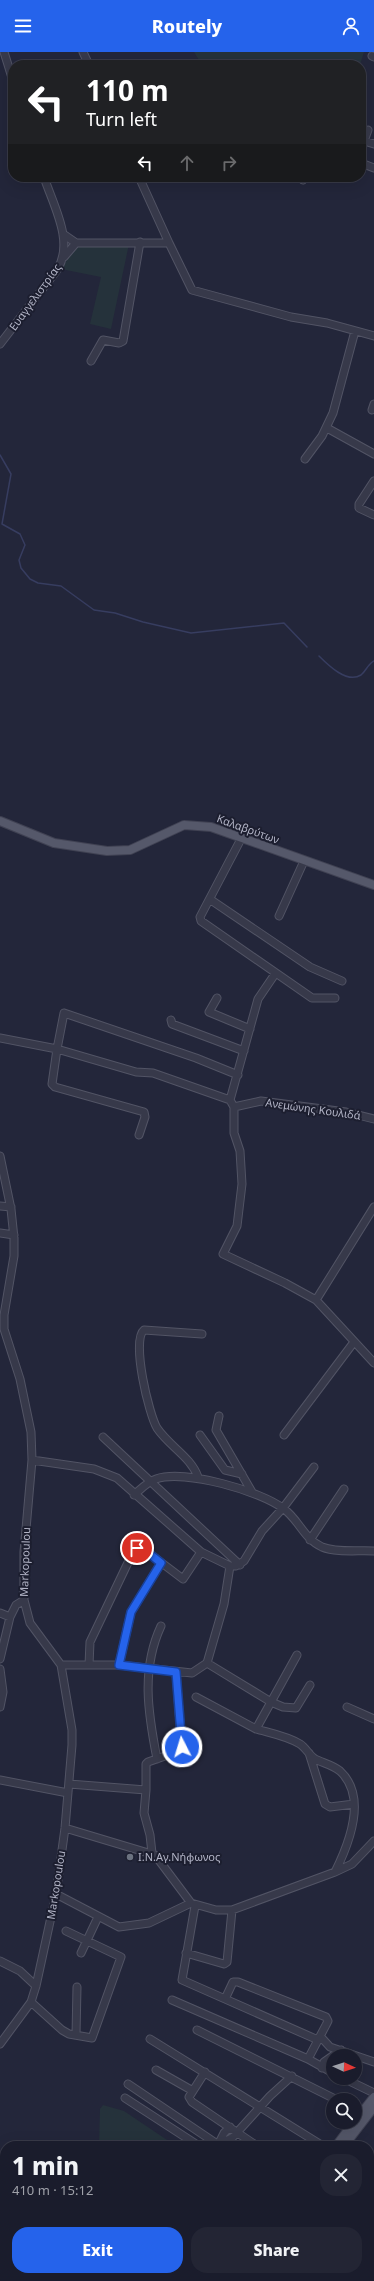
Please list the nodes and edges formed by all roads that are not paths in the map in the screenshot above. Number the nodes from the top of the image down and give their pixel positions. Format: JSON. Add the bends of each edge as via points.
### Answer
{"nodes":[{"id":1,"x":4,"y":52,"type":"edge"},
{"id":2,"x":8,"y":65,"type":"edge"},
{"id":3,"x":368,"y":130,"type":"dead end"},
{"id":4,"x":366,"y":136,"type":"edge"},
{"id":5,"x":46,"y":182,"type":"edge"},
{"id":6,"x":141,"y":182,"type":"edge"},
{"id":7,"x":63,"y":234,"type":"junction"},
{"id":8,"x":140,"y":242,"type":"junction"},
{"id":9,"x":76,"y":243,"type":"junction"},
{"id":10,"x":169,"y":243,"type":"junction"},
{"id":11,"x":62,"y":259,"type":"junction"},
{"id":12,"x":355,"y":331,"type":"junction"},
{"id":13,"x":374,"y":336,"type":"edge"},
{"id":14,"x":0,"y":344,"type":"edge"},
{"id":15,"x":92,"y":361,"type":"dead end"},
{"id":16,"x":327,"y":428,"type":"junction"},
{"id":17,"x":374,"y":454,"type":"edge"},
{"id":18,"x":305,"y":459,"type":"dead end"},
{"id":19,"x":374,"y":482,"type":"edge"},
{"id":20,"x":374,"y":515,"type":"edge"},
{"id":21,"x":0,"y":821,"type":"edge"},
{"id":22,"x":241,"y":839,"type":"junction"},
{"id":23,"x":304,"y":861,"type":"junction"},
{"id":24,"x":374,"y":884,"type":"edge"},
{"id":25,"x":211,"y":900,"type":"junction"},
{"id":26,"x":279,"y":916,"type":"dead end"},
{"id":27,"x":275,"y":974,"type":"junction"},
{"id":28,"x":342,"y":981,"type":"dead end"},
{"id":29,"x":217,"y":998,"type":"dead end"},
{"id":30,"x":335,"y":998,"type":"dead end"},
{"id":31,"x":180,"y":1027,"type":"dead end"},
{"id":32,"x":250,"y":1028,"type":"junction"},
{"id":33,"x":0,"y":1038,"type":"edge"},
{"id":34,"x":247,"y":1041,"type":"junction"},
{"id":35,"x":236,"y":1047,"type":"junction"},
{"id":36,"x":57,"y":1049,"type":"junction"},
{"id":37,"x":244,"y":1051,"type":"junction"},
{"id":38,"x":238,"y":1075,"type":"junction"},
{"id":39,"x":232,"y":1103,"type":"junction"},
{"id":40,"x":374,"y":1119,"type":"edge"},
{"id":41,"x":139,"y":1135,"type":"dead end"},
{"id":42,"x":0,"y":1156,"type":"edge"},
{"id":43,"x":0,"y":1206,"type":"edge"},
{"id":44,"x":11,"y":1207,"type":"junction"},
{"id":45,"x":374,"y":1207,"type":"edge"},
{"id":46,"x":0,"y":1233,"type":"edge"},
{"id":47,"x":14,"y":1235,"type":"junction"},
{"id":48,"x":316,"y":1300,"type":"junction"},
{"id":49,"x":202,"y":1334,"type":"dead end"},
{"id":50,"x":354,"y":1342,"type":"junction"},
{"id":51,"x":374,"y":1363,"type":"edge"},
{"id":52,"x":219,"y":1416,"type":"dead end"},
{"id":53,"x":200,"y":1435,"type":"dead end"},
{"id":54,"x":284,"y":1436,"type":"dead end"},
{"id":55,"x":103,"y":1437,"type":"dead end"},
{"id":56,"x":32,"y":1460,"type":"junction"},
{"id":57,"x":314,"y":1467,"type":"dead end"},
{"id":58,"x":242,"y":1474,"type":"junction"},
{"id":59,"x":198,"y":1477,"type":"junction"},
{"id":60,"x":149,"y":1482,"type":"junction"},
{"id":61,"x":344,"y":1489,"type":"dead end"},
{"id":62,"x":252,"y":1492,"type":"junction"},
{"id":63,"x":134,"y":1495,"type":"junction"},
{"id":64,"x":283,"y":1508,"type":"junction"},
{"id":65,"x":310,"y":1540,"type":"junction"},
{"id":66,"x":374,"y":1551,"type":"edge"},
{"id":67,"x":201,"y":1552,"type":"junction"},
{"id":68,"x":161,"y":1563,"type":"junction"},
{"id":69,"x":240,"y":1565,"type":"junction"},
{"id":70,"x":230,"y":1566,"type":"junction"},
{"id":71,"x":24,"y":1600,"type":"junction"},
{"id":72,"x":0,"y":1613,"type":"edge"},
{"id":73,"x":10,"y":1617,"type":"junction"},
{"id":74,"x":161,"y":1626,"type":"dead end"},
{"id":75,"x":297,"y":1655,"type":"dead end"},
{"id":76,"x":0,"y":1659,"type":"edge"},
{"id":77,"x":207,"y":1664,"type":"junction"},
{"id":78,"x":89,"y":1665,"type":"junction"},
{"id":79,"x":119,"y":1665,"type":"junction"},
{"id":80,"x":61,"y":1666,"type":"junction"},
{"id":81,"x":149,"y":1668,"type":"junction"},
{"id":82,"x":0,"y":1669,"type":"edge"},
{"id":83,"x":176,"y":1672,"type":"junction"},
{"id":84,"x":310,"y":1685,"type":"dead end"},
{"id":85,"x":1,"y":1688,"type":"edge"},
{"id":86,"x":196,"y":1697,"type":"dead end"},
{"id":87,"x":271,"y":1702,"type":"junction"},
{"id":88,"x":0,"y":1707,"type":"edge"},
{"id":89,"x":347,"y":1707,"type":"dead end"},
{"id":90,"x":374,"y":1719,"type":"edge"},
{"id":91,"x":256,"y":1729,"type":"junction"},
{"id":92,"x":309,"y":1753,"type":"junction"},
{"id":93,"x":157,"y":1759,"type":"junction"},
{"id":94,"x":0,"y":1780,"type":"edge"},
{"id":95,"x":69,"y":1784,"type":"junction"},
{"id":96,"x":146,"y":1790,"type":"junction"},
{"id":97,"x":68,"y":1793,"type":"junction"},
{"id":98,"x":354,"y":1804,"type":"junction"},
{"id":99,"x":65,"y":1828,"type":"junction"},
{"id":100,"x":374,"y":1841,"type":"edge"},
{"id":101,"x":152,"y":1854,"type":"junction"},
{"id":102,"x":335,"y":1872,"type":"junction"},
{"id":103,"x":56,"y":1894,"type":"junction"},
{"id":104,"x":193,"y":1905,"type":"junction"},
{"id":105,"x":232,"y":1910,"type":"junction"},
{"id":106,"x":98,"y":1917,"type":"junction"},
{"id":107,"x":66,"y":1931,"type":"dead end"},
{"id":108,"x":87,"y":1941,"type":"junction"},
{"id":109,"x":81,"y":1953,"type":"dead end"},
{"id":110,"x":186,"y":1953,"type":"junction"},
{"id":111,"x":0,"y":1961,"type":"edge"},
{"id":112,"x":36,"y":1986,"type":"junction"},
{"id":113,"x":77,"y":1987,"type":"dead end"},
{"id":114,"x":225,"y":1999,"type":"junction"},
{"id":115,"x":172,"y":2000,"type":"dead end"},
{"id":116,"x":31,"y":2002,"type":"junction"},
{"id":117,"x":197,"y":2030,"type":"dead end"},
{"id":118,"x":76,"y":2035,"type":"junction"},
{"id":119,"x":319,"y":2038,"type":"junction"},
{"id":120,"x":150,"y":2039,"type":"dead end"},
{"id":121,"x":0,"y":2044,"type":"edge"},
{"id":122,"x":337,"y":2049,"type":"edge"},
{"id":123,"x":362,"y":2058,"type":"edge"},
{"id":124,"x":308,"y":2059,"type":"junction"},
{"id":125,"x":326,"y":2061,"type":"edge"},
{"id":126,"x":374,"y":2062,"type":"edge"},
{"id":127,"x":322,"y":2068,"type":"junction"},
{"id":128,"x":156,"y":2070,"type":"dead end"},
{"id":129,"x":326,"y":2070,"type":"edge"},
{"id":130,"x":205,"y":2072,"type":"junction"},
{"id":131,"x":292,"y":2076,"type":"junction"},
{"id":132,"x":128,"y":2084,"type":"dead end"},
{"id":133,"x":357,"y":2085,"type":"edge"},
{"id":134,"x":193,"y":2090,"type":"junction"},
{"id":135,"x":374,"y":2093,"type":"edge"},
{"id":136,"x":326,"y":2094,"type":"edge"},
{"id":137,"x":374,"y":2097,"type":"edge"},
{"id":138,"x":126,"y":2098,"type":"dead end"},
{"id":139,"x":374,"y":2106,"type":"edge"},
{"id":140,"x":260,"y":2107,"type":"junction"},
{"id":141,"x":362,"y":2108,"type":"edge"},
{"id":142,"x":230,"y":2127,"type":"junction"},
{"id":143,"x":349,"y":2129,"type":"edge"},
{"id":144,"x":236,"y":2132,"type":"junction"},
{"id":145,"x":191,"y":2141,"type":"edge"},
{"id":146,"x":213,"y":2141,"type":"edge"},
{"id":147,"x":221,"y":2141,"type":"edge"},
{"id":148,"x":224,"y":2141,"type":"edge"},
{"id":149,"x":250,"y":2141,"type":"edge"},
{"id":150,"x":315,"y":2141,"type":"edge"},
{"id":151,"x":340,"y":2141,"type":"edge"},
{"id":152,"x":348,"y":2141,"type":"edge"}],
"edges":[{"from":1,"to":2,"type":"street"},
{"from":3,"to":4,"type":"street"},
{"from":5,"to":7,"type":"street","name":"Ευαγγελιστρίας"},
{"from":6,"to":10,"type":"street"},
{"from":7,"to":9,"type":"street"},
{"from":7,"to":11,"type":"street","name":"Ευαγγελιστρίας"},
{"from":8,"to":9,"type":"street"},
{"from":8,"to":10,"type":"street"},
{"from":8,"to":15,"type":"street","via":[[124,341],[119,343],[103,340]]},
{"from":9,"to":11,"type":"street"},
{"from":10,"to":12,"type":"street","via":[[192,290],[291,317],[327,322]]},
{"from":11,"to":14,"type":"street","name":"Ευαγγελιστρίας","via":[[57,270]]},
{"from":12,"to":13,"type":"street"},
{"from":12,"to":16,"type":"street"},
{"from":16,"to":17,"type":"street"},
{"from":16,"to":18,"type":"street"},
{"from":19,"to":20,"type":"street","via":[[359,508]]},
{"from":21,"to":22,"type":"main road","name":"Καλαβρύτων","via":[[54,843],[107,851],[134,849],[184,825],[211,827]]},
{"from":22,"to":23,"type":"main road","name":"Καλαβρύτων"},
{"from":22,"to":25,"type":"street"},
{"from":23,"to":24,"type":"main road","name":"Καλαβρύτων"},
{"from":23,"to":26,"type":"street"},
{"from":25,"to":27,"type":"street","via":[[200,917],[201,921]]},
{"from":25,"to":28,"type":"street","via":[[310,968]]},
{"from":27,"to":30,"type":"street","via":[[315,1000]]},
{"from":27,"to":32,"type":"street","via":[[258,999]]},
{"from":29,"to":32,"type":"street","via":[[209,1012]]},
{"from":31,"to":35,"type":"street"},
{"from":32,"to":34,"type":"street"},
{"from":33,"to":36,"type":"street"},
{"from":34,"to":35,"type":"street"},
{"from":34,"to":37,"type":"street"},
{"from":35,"to":37,"type":"street"},
{"from":36,"to":38,"type":"street","via":[[64,1013]]},
{"from":36,"to":39,"type":"street","via":[[136,1072],[153,1073]]},
{"from":36,"to":41,"type":"street","via":[[52,1084],[144,1112],[145,1117]]},
{"from":37,"to":38,"type":"street"},
{"from":38,"to":39,"type":"street"},
{"from":39,"to":40,"type":"street","name":"Ανεμώνης Κουλιδά","via":[[261,1101],[346,1112]]},
{"from":39,"to":48,"type":"street","via":[[234,1132],[240,1151],[242,1184],[237,1226],[223,1254]]},
{"from":42,"to":44,"type":"street","name":"Markopoulou"},
{"from":43,"to":44,"type":"street"},
{"from":44,"to":47,"type":"street","name":"Markopoulou"},
{"from":45,"to":48,"type":"street"},
{"from":46,"to":47,"type":"street"},
{"from":47,"to":56,"type":"street","name":"Markopoulou","via":[[14,1256],[4,1329],[27,1404]]},
{"from":48,"to":50,"type":"street"},
{"from":49,"to":59,"type":"street","via":[[144,1330],[141,1334],[140,1366],[155,1424],[194,1467]]},
{"from":50,"to":51,"type":"street"},
{"from":50,"to":54,"type":"street"},
{"from":52,"to":58,"type":"street","via":[[216,1430]]},
{"from":53,"to":58,"type":"street","via":[[226,1470]]},
{"from":55,"to":60,"type":"street"},
{"from":56,"to":63,"type":"street","via":[[94,1469],[117,1478]]},
{"from":56,"to":71,"type":"street","name":"Markopoulou","via":[[24,1552]]},
{"from":57,"to":64,"type":"street"},
{"from":58,"to":62,"type":"street"},
{"from":59,"to":60,"type":"street","via":[[158,1478]]},
{"from":59,"to":62,"type":"street"},
{"from":60,"to":63,"type":"street"},
{"from":60,"to":69,"type":"street","via":[[155,1484]]},
{"from":61,"to":65,"type":"street"},
{"from":62,"to":64,"type":"street"},
{"from":63,"to":67,"type":"street"},
{"from":64,"to":65,"type":"street"},
{"from":64,"to":69,"type":"street","via":[[262,1531]]},
{"from":65,"to":66,"type":"street","via":[[324,1548]]},
{"from":67,"to":68,"type":"street","via":[[182,1579]]},
{"from":67,"to":70,"type":"street"},
{"from":68,"to":78,"type":"street","via":[[141,1548],[134,1550],[90,1642]]},
{"from":68,"to":79,"type":"street","via":[[131,1612]]},
{"from":69,"to":70,"type":"street"},
{"from":70,"to":77,"type":"street","via":[[224,1604]]},
{"from":71,"to":73,"type":"street","via":[[16,1605]]},
{"from":71,"to":80,"type":"street","name":"Markopoulou","via":[[30,1623]]},
{"from":72,"to":73,"type":"street"},
{"from":73,"to":76,"type":"street"},
{"from":74,"to":81,"type":"street","via":[[150,1654]]},
{"from":75,"to":87,"type":"street"},
{"from":77,"to":83,"type":"street","via":[[192,1673]]},
{"from":77,"to":87,"type":"street"},
{"from":78,"to":79,"type":"street"},
{"from":78,"to":80,"type":"street"},
{"from":79,"to":81,"type":"street"},
{"from":80,"to":95,"type":"street","name":"Markopoulou","via":[[72,1730]]},
{"from":81,"to":83,"type":"street"},
{"from":81,"to":93,"type":"street","via":[[147,1700]]},
{"from":82,"to":85,"type":"street"},
{"from":83,"to":93,"type":"street","via":[[182,1750]]},
{"from":84,"to":87,"type":"street","via":[[296,1708],[283,1707]]},
{"from":85,"to":88,"type":"street"},
{"from":86,"to":91,"type":"street"},
{"from":87,"to":91,"type":"street"},
{"from":89,"to":90,"type":"street"},
{"from":91,"to":92,"type":"street","via":[[296,1741]]},
{"from":92,"to":98,"type":"street","via":[[340,1772],[352,1789]]},
{"from":92,"to":98,"type":"street","via":[[325,1804],[330,1807]]},
{"from":93,"to":96,"type":"street","via":[[146,1764]]},
{"from":94,"to":97,"type":"street"},
{"from":95,"to":96,"type":"street"},
{"from":95,"to":97,"type":"street","name":"Markopoulou"},
{"from":96,"to":101,"type":"street","via":[[144,1813]]},
{"from":97,"to":99,"type":"street","name":"Markopoulou"},
{"from":98,"to":102,"type":"street","via":[[352,1828],[346,1851]]},
{"from":99,"to":101,"type":"street"},
{"from":99,"to":103,"type":"street","name":"Markopoulou"},
{"from":100,"to":102,"type":"street","via":[[352,1864]]},
{"from":101,"to":104,"type":"street","via":[[159,1859]]},
{"from":102,"to":105,"type":"street"},
{"from":103,"to":106,"type":"street"},
{"from":103,"to":112,"type":"street","name":"Markopoulou"},
{"from":104,"to":105,"type":"street"},
{"from":104,"to":106,"type":"street","via":[[149,1923],[127,1927],[111,1925]]},
{"from":104,"to":110,"type":"street"},
{"from":105,"to":110,"type":"street","via":[[227,1962],[224,1964]]},
{"from":106,"to":108,"type":"street"},
{"from":107,"to":108,"type":"street"},
{"from":108,"to":109,"type":"street"},
{"from":108,"to":118,"type":"street","via":[[121,1957],[92,2038]]},
{"from":110,"to":114,"type":"street","via":[[182,1980]]},
{"from":111,"to":112,"type":"street","via":[[20,1971]]},
{"from":112,"to":116,"type":"street","name":"Markopoulou"},
{"from":113,"to":118,"type":"street"},
{"from":114,"to":119,"type":"street"},
{"from":114,"to":119,"type":"street","via":[[233,1982],[238,1982],[326,2017],[328,2021]]},
{"from":115,"to":124,"type":"street"},
{"from":116,"to":118,"type":"street","via":[[62,2030]]},
{"from":116,"to":121,"type":"street","name":"Markopoulou"},
{"from":117,"to":131,"type":"street"},
{"from":119,"to":122,"type":"street","via":[[330,2047]]},
{"from":119,"to":124,"type":"street"},
{"from":120,"to":130,"type":"street"},
{"from":123,"to":126,"type":"street"},
{"from":124,"to":127,"type":"street"},
{"from":125,"to":127,"type":"street"},
{"from":127,"to":129,"type":"street"},
{"from":128,"to":134,"type":"street"},
{"from":130,"to":134,"type":"street"},
{"from":130,"to":140,"type":"street"},
{"from":131,"to":136,"type":"street"},
{"from":131,"to":140,"type":"street"},
{"from":132,"to":146,"type":"street"},
{"from":133,"to":135,"type":"street"},
{"from":134,"to":142,"type":"street","via":[[189,2096],[192,2102]]},
{"from":137,"to":141,"type":"main road"},
{"from":138,"to":145,"type":"street"},
{"from":139,"to":152,"type":"main road"},
{"from":140,"to":144,"type":"street"},
{"from":140,"to":150,"type":"street"},
{"from":142,"to":144,"type":"street"},
{"from":142,"to":147,"type":"street"},
{"from":143,"to":151,"type":"main road"},
{"from":144,"to":148,"type":"street"},
{"from":144,"to":149,"type":"street"}]}
